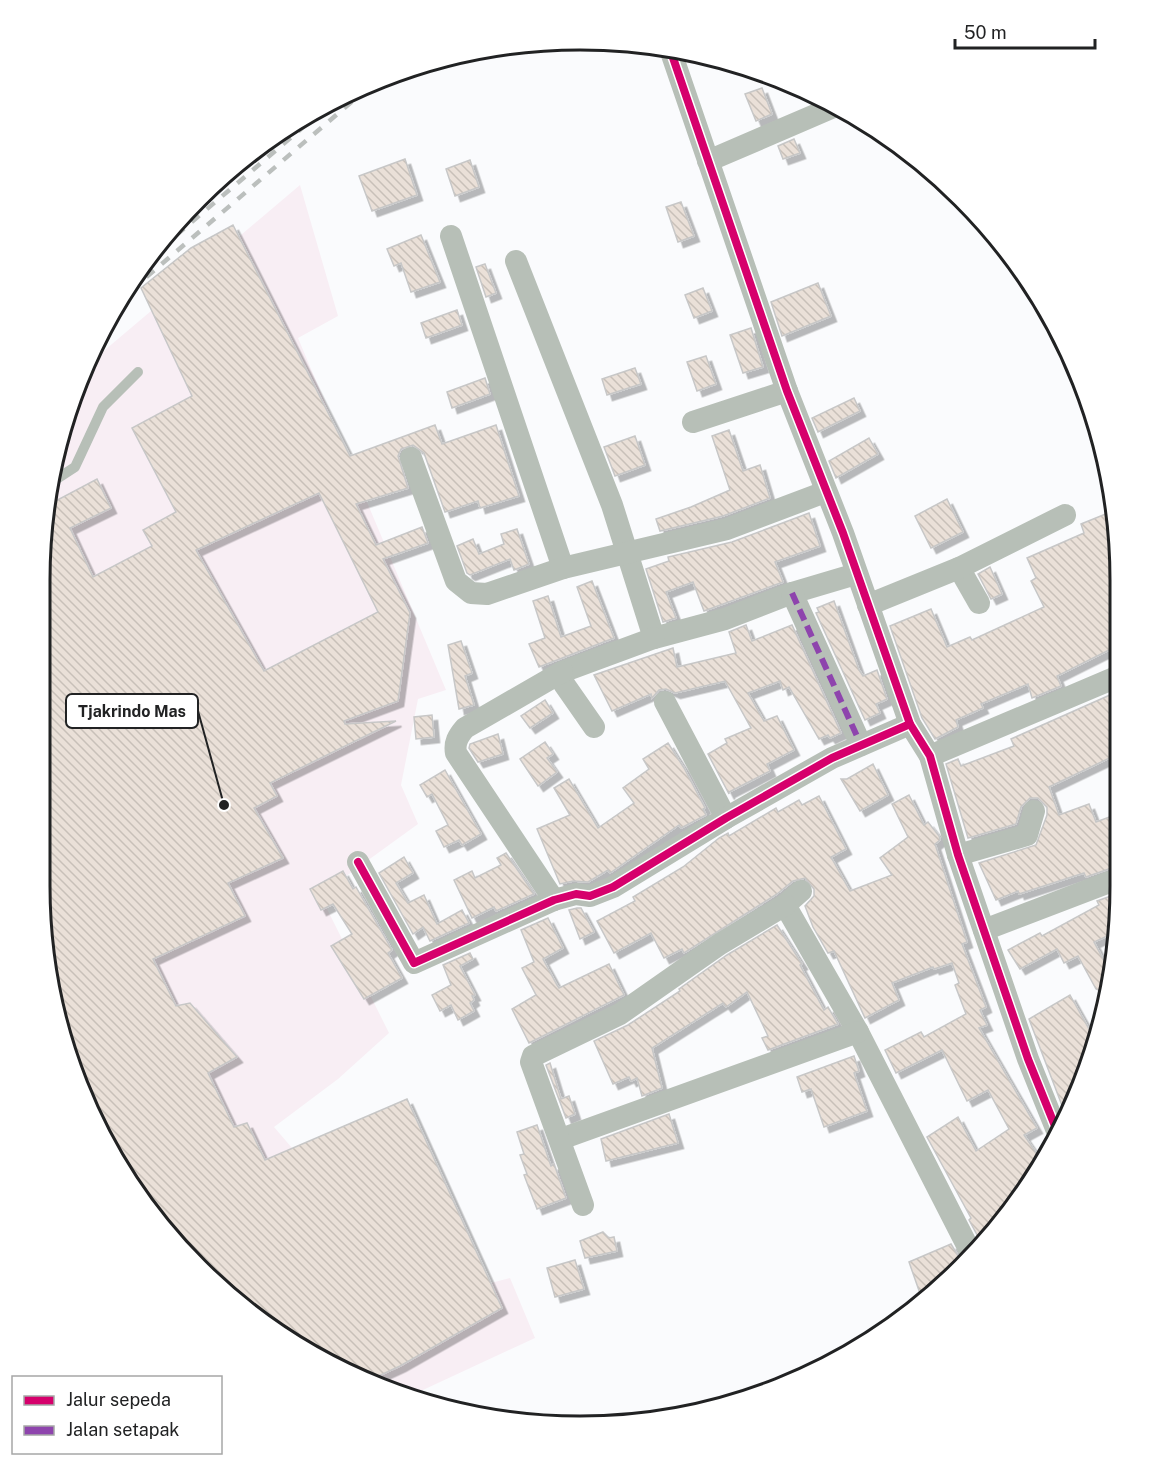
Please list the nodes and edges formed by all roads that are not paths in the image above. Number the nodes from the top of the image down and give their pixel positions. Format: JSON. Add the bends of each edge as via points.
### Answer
{"nodes":[{"id":1,"x":673,"y":58,"type":"edge"},
{"id":2,"x":825,"y":111,"type":"edge"},
{"id":3,"x":708,"y":161,"type":"junction"},
{"id":4,"x":451,"y":236,"type":"dead end"},
{"id":5,"x":516,"y":261,"type":"dead end"},
{"id":6,"x":138,"y":372,"type":"dead end"},
{"id":7,"x":787,"y":392,"type":"junction"},
{"id":8,"x":693,"y":422,"type":"dead end"},
{"id":9,"x":411,"y":458,"type":"dead end"},
{"id":10,"x":60,"y":478,"type":"edge"},
{"id":11,"x":825,"y":492,"type":"junction"},
{"id":12,"x":1065,"y":515,"type":"dead end"},
{"id":13,"x":625,"y":553,"type":"junction"},
{"id":14,"x":563,"y":568,"type":"junction"},
{"id":15,"x":959,"y":568,"type":"junction"},
{"id":16,"x":856,"y":573,"type":"junction"},
{"id":17,"x":792,"y":593,"type":"junction"},
{"id":18,"x":979,"y":603,"type":"dead end"},
{"id":19,"x":868,"y":605,"type":"junction"},
{"id":20,"x":654,"y":638,"type":"junction"},
{"id":21,"x":562,"y":672,"type":"junction"},
{"id":22,"x":1110,"y":680,"type":"edge"},
{"id":23,"x":665,"y":702,"type":"dead end"},
{"id":24,"x":910,"y":724,"type":"junction"},
{"id":25,"x":594,"y":727,"type":"dead end"},
{"id":26,"x":861,"y":745,"type":"junction"},
{"id":27,"x":930,"y":756,"type":"junction"},
{"id":28,"x":1034,"y":811,"type":"dead end"},
{"id":29,"x":726,"y":818,"type":"junction"},
{"id":30,"x":958,"y":855,"type":"junction"},
{"id":31,"x":358,"y":862,"type":"dead end"},
{"id":32,"x":1110,"y":882,"type":"edge"},
{"id":33,"x":554,"y":900,"type":"junction"},
{"id":34,"x":984,"y":930,"type":"junction"},
{"id":35,"x":858,"y":1032,"type":"junction"},
{"id":36,"x":1054,"y":1123,"type":"edge"},
{"id":37,"x":561,"y":1139,"type":"junction"},
{"id":38,"x":583,"y":1206,"type":"dead end"},
{"id":39,"x":968,"y":1247,"type":"edge"}],
"edges":[{"from":1,"to":3,"type":"street"},
{"from":2,"to":3,"type":"street"},
{"from":3,"to":7,"type":"street"},
{"from":4,"to":14,"type":"street"},
{"from":5,"to":13,"type":"street","via":[[612,506]]},
{"from":6,"to":10,"type":"lane","via":[[103,407],[75,467]]},
{"from":7,"to":8,"type":"street"},
{"from":7,"to":11,"type":"street"},
{"from":9,"to":14,"type":"street","via":[[456,581],[471,593],[487,594]]},
{"from":11,"to":13,"type":"street","via":[[727,529]]},
{"from":11,"to":16,"type":"street"},
{"from":12,"to":15,"type":"street"},
{"from":13,"to":14,"type":"street"},
{"from":13,"to":20,"type":"street"},
{"from":15,"to":18,"type":"street"},
{"from":15,"to":19,"type":"street"},
{"from":16,"to":17,"type":"street"},
{"from":16,"to":19,"type":"street"},
{"from":17,"to":20,"type":"street","via":[[725,619]]},
{"from":17,"to":26,"type":"street"},
{"from":19,"to":24,"type":"street"},
{"from":20,"to":21,"type":"street"},
{"from":21,"to":25,"type":"street","via":[[564,684]]},
{"from":21,"to":33,"type":"street","via":[[465,728],[454,746],[497,818]]},
{"from":22,"to":27,"type":"street"},
{"from":23,"to":29,"type":"street"},
{"from":24,"to":26,"type":"street"},
{"from":24,"to":27,"type":"street"},
{"from":26,"to":29,"type":"street"},
{"from":27,"to":30,"type":"street"},
{"from":28,"to":30,"type":"street","via":[[1027,835]]},
{"from":29,"to":33,"type":"street","via":[[613,887],[590,896],[576,894]]},
{"from":30,"to":34,"type":"street"},
{"from":31,"to":33,"type":"street","via":[[418,971]]},
{"from":32,"to":34,"type":"street"},
{"from":34,"to":36,"type":"street"},
{"from":35,"to":37,"type":"street"},
{"from":35,"to":37,"type":"street","via":[[793,898],[620,1014],[533,1056],[531,1062]]},
{"from":35,"to":39,"type":"street"},
{"from":37,"to":38,"type":"street"}]}
